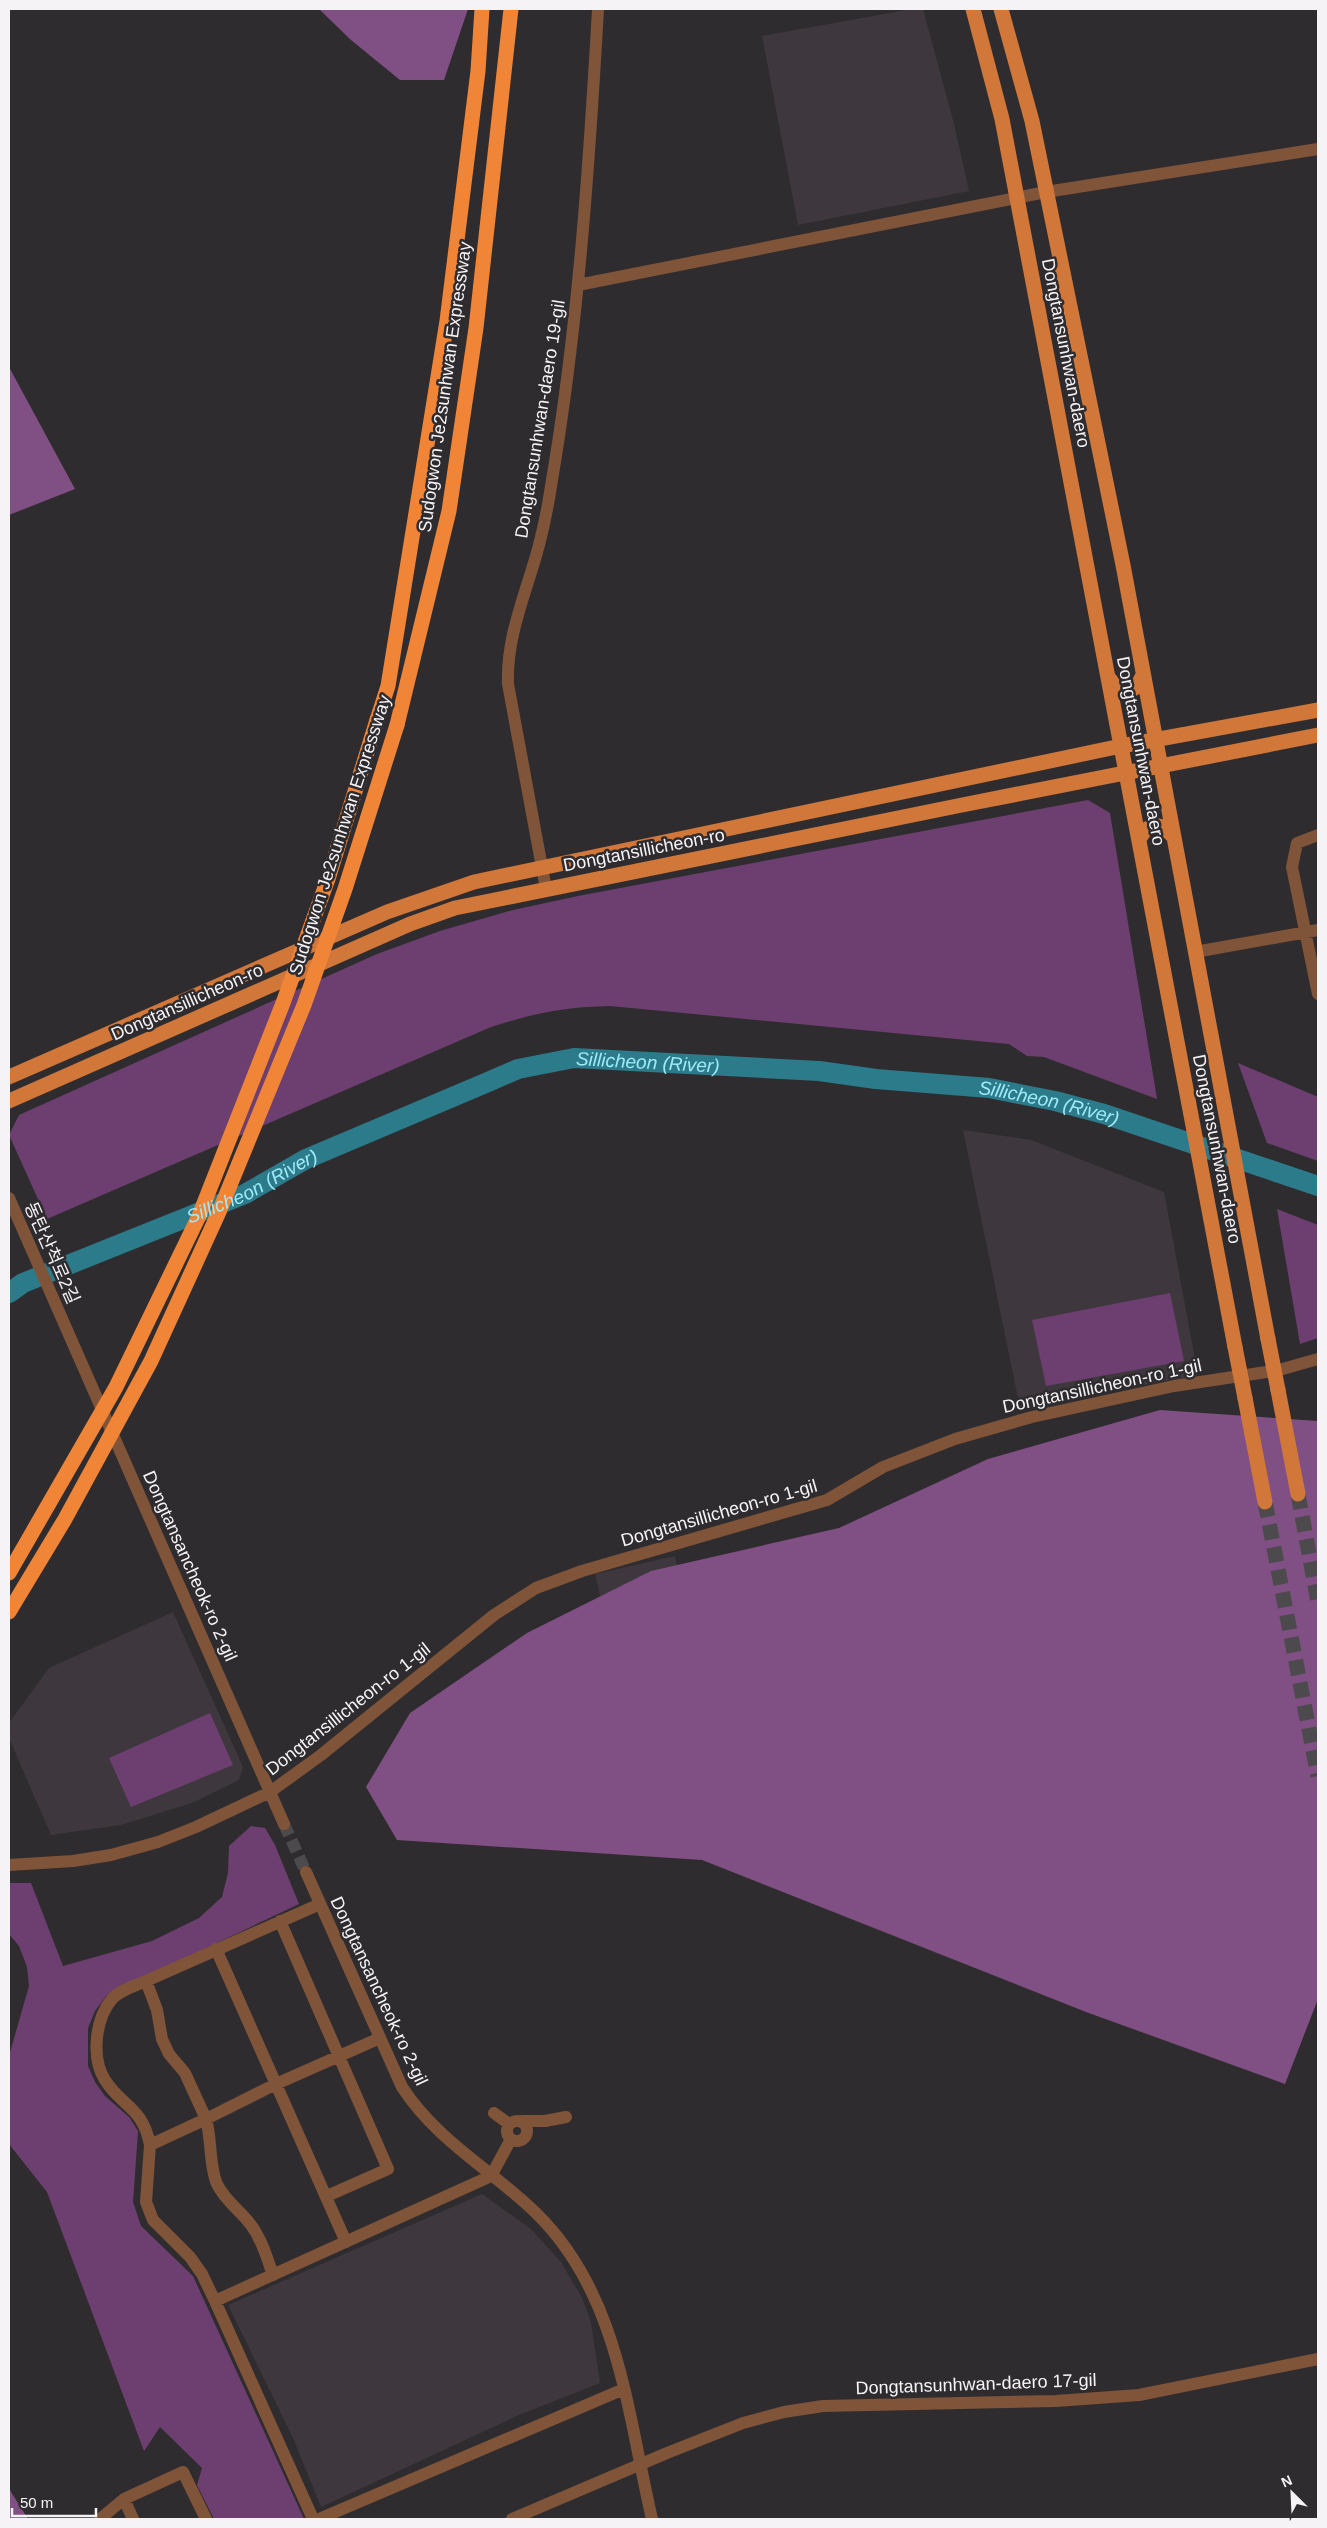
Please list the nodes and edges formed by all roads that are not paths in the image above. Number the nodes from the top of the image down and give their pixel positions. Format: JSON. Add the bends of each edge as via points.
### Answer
{"nodes":[{"id":1,"x":482,"y":9,"type":"edge"},
{"id":2,"x":511,"y":9,"type":"edge"},
{"id":3,"x":598,"y":9,"type":"edge"},
{"id":4,"x":973,"y":9,"type":"edge"},
{"id":5,"x":1001,"y":9,"type":"edge"},
{"id":6,"x":1318,"y":148,"type":"edge"},
{"id":7,"x":1046,"y":192,"type":"junction"},
{"id":8,"x":1017,"y":198,"type":"junction"},
{"id":9,"x":578,"y":285,"type":"junction"},
{"id":10,"x":1143,"y":675,"type":"junction"},
{"id":11,"x":1108,"y":677,"type":"junction"},
{"id":12,"x":1318,"y":710,"type":"edge"},
{"id":13,"x":1230,"y":727,"type":"junction"},
{"id":14,"x":1318,"y":735,"type":"edge"},
{"id":15,"x":1155,"y":740,"type":"junction"},
{"id":16,"x":1121,"y":746,"type":"junction"},
{"id":17,"x":1234,"y":751,"type":"junction"},
{"id":18,"x":1039,"y":764,"type":"junction"},
{"id":19,"x":1160,"y":765,"type":"junction"},
{"id":20,"x":1126,"y":772,"type":"junction"},
{"id":21,"x":1044,"y":789,"type":"junction"},
{"id":22,"x":1318,"y":835,"type":"edge"},
{"id":23,"x":1173,"y":836,"type":"junction"},
{"id":24,"x":1139,"y":840,"type":"junction"},
{"id":25,"x":611,"y":853,"type":"junction"},
{"id":26,"x":542,"y":867,"type":"junction"},
{"id":27,"x":612,"y":876,"type":"junction"},
{"id":28,"x":474,"y":882,"type":"junction"},
{"id":29,"x":546,"y":889,"type":"junction"},
{"id":30,"x":475,"y":903,"type":"junction"},
{"id":31,"x":1312,"y":931,"type":"edge"},
{"id":32,"x":1195,"y":952,"type":"junction"},
{"id":33,"x":1317,"y":987,"type":"edge"},
{"id":34,"x":13,"y":1075,"type":"edge"},
{"id":35,"x":28,"y":1092,"type":"junction"},
{"id":36,"x":9,"y":1101,"type":"edge"},
{"id":37,"x":9,"y":1198,"type":"edge"},
{"id":38,"x":64,"y":1322,"type":"joint"},
{"id":39,"x":1318,"y":1359,"type":"edge"},
{"id":40,"x":1298,"y":1494,"type":"tunnel mouth"},
{"id":41,"x":1265,"y":1502,"type":"tunnel mouth"},
{"id":42,"x":9,"y":1574,"type":"edge"},
{"id":43,"x":9,"y":1612,"type":"edge"},
{"id":44,"x":270,"y":1792,"type":"junction"},
{"id":45,"x":284,"y":1824,"type":"tunnel mouth"},
{"id":46,"x":9,"y":1865,"type":"edge"},
{"id":47,"x":306,"y":1872,"type":"tunnel mouth"},
{"id":48,"x":320,"y":1904,"type":"junction"},
{"id":49,"x":280,"y":1921,"type":"junction"},
{"id":50,"x":216,"y":1949,"type":"junction"},
{"id":51,"x":146,"y":1981,"type":"junction"},
{"id":52,"x":380,"y":2038,"type":"junction"},
{"id":53,"x":339,"y":2055,"type":"junction"},
{"id":54,"x":276,"y":2084,"type":"junction"},
{"id":55,"x":494,"y":2113,"type":"dead end"},
{"id":56,"x":566,"y":2116,"type":"dead end"},
{"id":57,"x":206,"y":2120,"type":"junction"},
{"id":58,"x":519,"y":2126,"type":"junction"},
{"id":59,"x":150,"y":2145,"type":"junction"},
{"id":60,"x":491,"y":2176,"type":"junction"},
{"id":61,"x":327,"y":2196,"type":"junction"},
{"id":62,"x":346,"y":2242,"type":"junction"},
{"id":63,"x":273,"y":2275,"type":"junction"},
{"id":64,"x":215,"y":2301,"type":"junction"},
{"id":65,"x":1318,"y":2359,"type":"edge"},
{"id":66,"x":624,"y":2389,"type":"junction"},
{"id":67,"x":641,"y":2464,"type":"junction"},
{"id":68,"x":124,"y":2499,"type":"junction"},
{"id":69,"x":100,"y":2519,"type":"edge"},
{"id":70,"x":134,"y":2519,"type":"edge"},
{"id":71,"x":206,"y":2519,"type":"edge"},
{"id":72,"x":313,"y":2519,"type":"edge"},
{"id":73,"x":319,"y":2519,"type":"edge"},
{"id":74,"x":512,"y":2519,"type":"edge"},
{"id":75,"x":652,"y":2519,"type":"edge"}],
"edges":[{"from":1,"to":42,"type":"highway","name":"Sudogwon Je2sunhwan Expressway","bridge":true,"via":[[478,71],[447,321],[388,686],[325,888],[199,1216],[116,1388]]},
{"from":2,"to":43,"type":"highway","name":"Sudogwon Je2sunhwan Expressway","bridge":true,"via":[[476,328],[449,511],[397,725],[304,1005],[219,1212],[151,1361],[65,1519]]},
{"from":3,"to":9,"type":"street","name":"Dongtansunhwan-daero 19-gil"},
{"from":4,"to":8,"type":"main road","name":"Dongtansunhwan-daero","via":[[995,87]]},
{"from":5,"to":7,"type":"main road","name":"Dongtansunhwan-daero","via":[[1032,120]]},
{"from":6,"to":7,"type":"street"},
{"from":7,"to":8,"type":"street"},
{"from":7,"to":10,"type":"main road","name":"Dongtansunhwan-daero"},
{"from":8,"to":9,"type":"street"},
{"from":8,"to":11,"type":"main road","name":"Dongtansunhwan-daero"},
{"from":9,"to":26,"type":"street","name":"Dongtansunhwan-daero 19-gil","via":[[551,486],[507,662],[508,684]]},
{"from":10,"to":11,"type":"main road","via":[[1137,688],[1129,692],[1120,691]]},
{"from":10,"to":15,"type":"main road","name":"Dongtansunhwan-daero"},
{"from":11,"to":16,"type":"main road","name":"Dongtansunhwan-daero"},
{"from":12,"to":13,"type":"main road","name":"Dongtansillicheon-ro"},
{"from":13,"to":15,"type":"main road","name":"Dongtansillicheon-ro"},
{"from":13,"to":17,"type":"main road","via":[[1220,734],[1219,743]]},
{"from":14,"to":17,"type":"main road","name":"Dongtansillicheon-ro"},
{"from":15,"to":16,"type":"main road","name":"Dongtansillicheon-ro"},
{"from":15,"to":19,"type":"main road","name":"Dongtansunhwan-daero"},
{"from":16,"to":18,"type":"main road","name":"Dongtansillicheon-ro"},
{"from":16,"to":20,"type":"main road","name":"Dongtansunhwan-daero"},
{"from":17,"to":19,"type":"main road","name":"Dongtansillicheon-ro"},
{"from":18,"to":21,"type":"main road","via":[[1052,774]]},
{"from":18,"to":25,"type":"main road","name":"Dongtansillicheon-ro"},
{"from":19,"to":20,"type":"main road","name":"Dongtansillicheon-ro"},
{"from":19,"to":23,"type":"main road","name":"Dongtansunhwan-daero"},
{"from":20,"to":21,"type":"main road","name":"Dongtansillicheon-ro"},
{"from":20,"to":24,"type":"main road","name":"Dongtansunhwan-daero"},
{"from":21,"to":27,"type":"main road","name":"Dongtansillicheon-ro"},
{"from":22,"to":31,"type":"street","via":[[1297,843],[1292,868]]},
{"from":23,"to":24,"type":"main road","via":[[1163,827],[1154,825],[1145,830]]},
{"from":23,"to":32,"type":"main road","name":"Dongtansunhwan-daero"},
{"from":24,"to":41,"type":"main road","name":"Dongtansunhwan-daero","bridge":true},
{"from":25,"to":26,"type":"main road","name":"Dongtansillicheon-ro"},
{"from":25,"to":27,"type":"main road","via":[[598,865]]},
{"from":26,"to":28,"type":"main road","name":"Dongtansillicheon-ro"},
{"from":26,"to":29,"type":"street","name":"Dongtansunhwan-daero 19-gil"},
{"from":27,"to":29,"type":"main road","name":"Dongtansillicheon-ro"},
{"from":28,"to":30,"type":"main road","via":[[486,891],[483,898]]},
{"from":28,"to":34,"type":"main road","name":"Dongtansillicheon-ro","via":[[387,912]]},
{"from":29,"to":30,"type":"main road","name":"Dongtansillicheon-ro"},
{"from":30,"to":35,"type":"main road","name":"Dongtansillicheon-ro","via":[[410,924]]},
{"from":31,"to":32,"type":"street"},
{"from":31,"to":33,"type":"street"},
{"from":32,"to":40,"type":"main road","name":"Dongtansunhwan-daero","bridge":true},
{"from":34,"to":35,"type":"main road","via":[[17,1087]]},
{"from":35,"to":36,"type":"main road","name":"Dongtansillicheon-ro"},
{"from":37,"to":38,"type":"street","name":"동탄산척로2길"},
{"from":38,"to":44,"type":"street","name":"Dongtansancheok-ro 2-gil"},
{"from":39,"to":44,"type":"street","name":"Dongtansillicheon-ro 1-gil","via":[[1279,1370],[1164,1388],[1032,1417],[955,1439],[883,1467],[828,1500],[536,1588],[494,1615],[321,1755]]},
{"from":44,"to":45,"type":"street","name":"Dongtansancheok-ro 2-gil"},
{"from":44,"to":46,"type":"street","name":"Dongtansillicheon-ro 1-gil","via":[[196,1827],[112,1855]]},
{"from":47,"to":48,"type":"street","name":"Dongtansancheok-ro 2-gil"},
{"from":48,"to":49,"type":"street"},
{"from":48,"to":52,"type":"street","name":"Dongtansancheok-ro 2-gil"},
{"from":49,"to":50,"type":"street"},
{"from":49,"to":53,"type":"street"},
{"from":50,"to":51,"type":"street"},
{"from":50,"to":54,"type":"street"},
{"from":51,"to":57,"type":"street","via":[[158,2010],[162,2039],[188,2080]]},
{"from":51,"to":59,"type":"street","via":[[113,1998],[102,2013],[98,2063],[105,2080],[142,2118]]},
{"from":52,"to":53,"type":"street"},
{"from":52,"to":60,"type":"street","name":"Dongtansancheok-ro 2-gil","via":[[411,2101],[435,2129]]},
{"from":53,"to":54,"type":"street"},
{"from":53,"to":61,"type":"street","via":[[388,2170]]},
{"from":54,"to":57,"type":"street"},
{"from":54,"to":61,"type":"street"},
{"from":55,"to":58,"type":"street"},
{"from":56,"to":58,"type":"street"},
{"from":57,"to":59,"type":"street"},
{"from":57,"to":63,"type":"street","via":[[216,2181],[223,2195],[261,2241]]},
{"from":58,"to":60,"type":"street","via":[[507,2130],[511,2139]]},
{"from":59,"to":64,"type":"street","via":[[146,2202],[153,2220],[190,2257]]},
{"from":60,"to":62,"type":"street"},
{"from":60,"to":66,"type":"street","name":"Dongtansancheok-ro 2-gil","via":[[536,2212],[577,2262],[611,2336]]},
{"from":61,"to":62,"type":"street"},
{"from":62,"to":63,"type":"street"},
{"from":63,"to":64,"type":"street"},
{"from":64,"to":72,"type":"street"},
{"from":65,"to":67,"type":"street","name":"Dongtansunhwan-daero 17-gil","via":[[1139,2395],[1056,2401],[823,2406],[784,2412],[743,2423]]},
{"from":66,"to":67,"type":"street","name":"Dongtansancheok-ro 2-gil"},
{"from":66,"to":73,"type":"street"},
{"from":67,"to":74,"type":"street","name":"Dongtansunhwan-daero 17-gil"},
{"from":67,"to":75,"type":"street"},
{"from":68,"to":69,"type":"street"},
{"from":68,"to":70,"type":"street"},
{"from":68,"to":71,"type":"street","via":[[183,2472]]}]}
